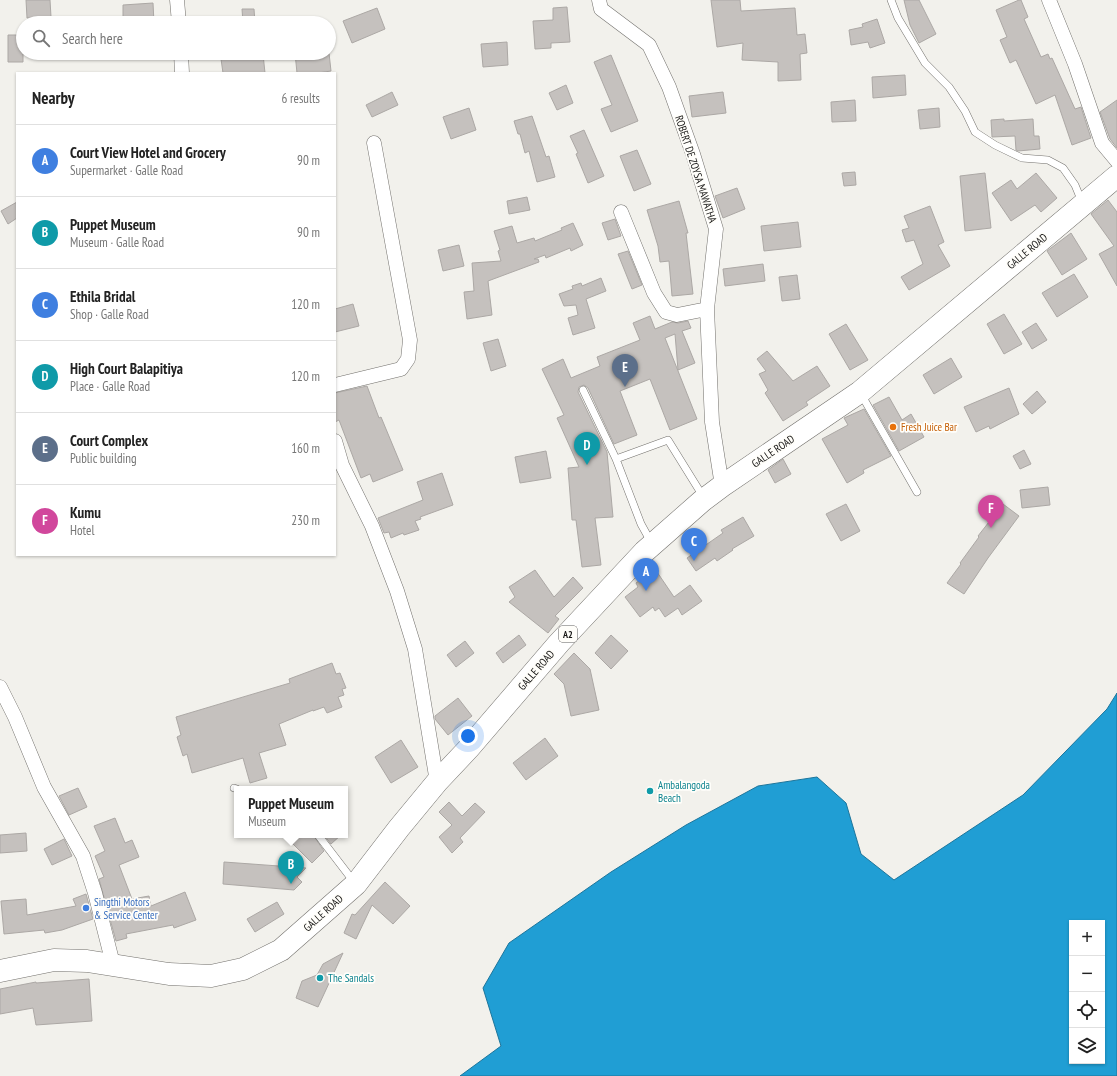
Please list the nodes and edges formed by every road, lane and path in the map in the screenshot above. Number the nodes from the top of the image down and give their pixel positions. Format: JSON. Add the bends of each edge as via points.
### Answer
{"nodes":[{"id":1,"x":177,"y":0,"type":"edge"},
{"id":2,"x":599,"y":0,"type":"edge"},
{"id":3,"x":891,"y":0,"type":"edge"},
{"id":4,"x":1049,"y":0,"type":"edge"},
{"id":5,"x":178,"y":16,"type":"edge"},
{"id":6,"x":181,"y":60,"type":"edge"},
{"id":7,"x":182,"y":72,"type":"edge"},
{"id":8,"x":374,"y":144,"type":"dead end"},
{"id":9,"x":1117,"y":161,"type":"edge"},
{"id":10,"x":1117,"y":176,"type":"edge"},
{"id":11,"x":1083,"y":204,"type":"junction"},
{"id":12,"x":621,"y":212,"type":"dead end"},
{"id":13,"x":707,"y":309,"type":"junction"},
{"id":14,"x":336,"y":385,"type":"edge"},
{"id":15,"x":583,"y":390,"type":"dead end"},
{"id":16,"x":860,"y":392,"type":"junction"},
{"id":17,"x":336,"y":449,"type":"edge"},
{"id":18,"x":616,"y":459,"type":"junction"},
{"id":19,"x":338,"y":466,"type":"edge"},
{"id":20,"x":722,"y":486,"type":"junction"},
{"id":21,"x":917,"y":492,"type":"dead end"},
{"id":22,"x":704,"y":499,"type":"junction"},
{"id":23,"x":652,"y":544,"type":"junction"},
{"id":24,"x":0,"y":687,"type":"edge"},
{"id":25,"x":437,"y":782,"type":"junction"},
{"id":26,"x":320,"y":838,"type":"edge"},
{"id":27,"x":356,"y":884,"type":"junction"},
{"id":28,"x":112,"y":964,"type":"junction"},
{"id":29,"x":0,"y":971,"type":"edge"}],
"edges":[{"from":1,"to":5,"type":"street"},
{"from":2,"to":13,"type":"street","name":"ROBERT DE ZOYSA MAWATHA","via":[[601,9],[649,45],[693,154],[716,229]]},
{"from":3,"to":11,"type":"lane","via":[[898,18],[925,63],[949,87],[975,132],[994,145],[1022,158],[1048,160],[1063,168],[1075,185]]},
{"from":4,"to":9,"type":"street","via":[[1102,142]]},
{"from":6,"to":7,"type":"street"},
{"from":8,"to":14,"type":"street","via":[[410,340],[408,359],[400,369]]},
{"from":10,"to":11,"type":"highway","name":"GALLE ROAD","number":"A2"},
{"from":11,"to":16,"type":"highway","name":"GALLE ROAD","number":"A2"},
{"from":12,"to":13,"type":"street","via":[[654,294],[666,312],[677,315]]},
{"from":13,"to":20,"type":"street","name":"ROBERT DE ZOYSA MAWATHA","via":[[712,422]]},
{"from":15,"to":18,"type":"lane"},
{"from":16,"to":20,"type":"highway","name":"GALLE ROAD","number":"A2"},
{"from":16,"to":21,"type":"lane"},
{"from":17,"to":19,"type":"street"},
{"from":18,"to":22,"type":"lane","via":[[668,440]]},
{"from":18,"to":23,"type":"lane","via":[[641,524]]},
{"from":19,"to":25,"type":"street","via":[[372,526],[416,649]]},
{"from":20,"to":22,"type":"highway","name":"GALLE ROAD","number":"A2"},
{"from":22,"to":23,"type":"highway","name":"GALLE ROAD","number":"A2"},
{"from":23,"to":25,"type":"highway","name":"GALLE ROAD","number":"A2"},
{"from":24,"to":28,"type":"street","via":[[44,787],[84,856]]},
{"from":25,"to":27,"type":"highway","name":"GALLE ROAD","number":"A2"},
{"from":26,"to":27,"type":"lane"},
{"from":27,"to":28,"type":"highway","name":"GALLE ROAD","number":"A2","via":[[282,950],[243,969],[212,976],[168,974]]},
{"from":28,"to":29,"type":"highway","name":"GALLE ROAD","number":"A2","via":[[54,960]]}]}
